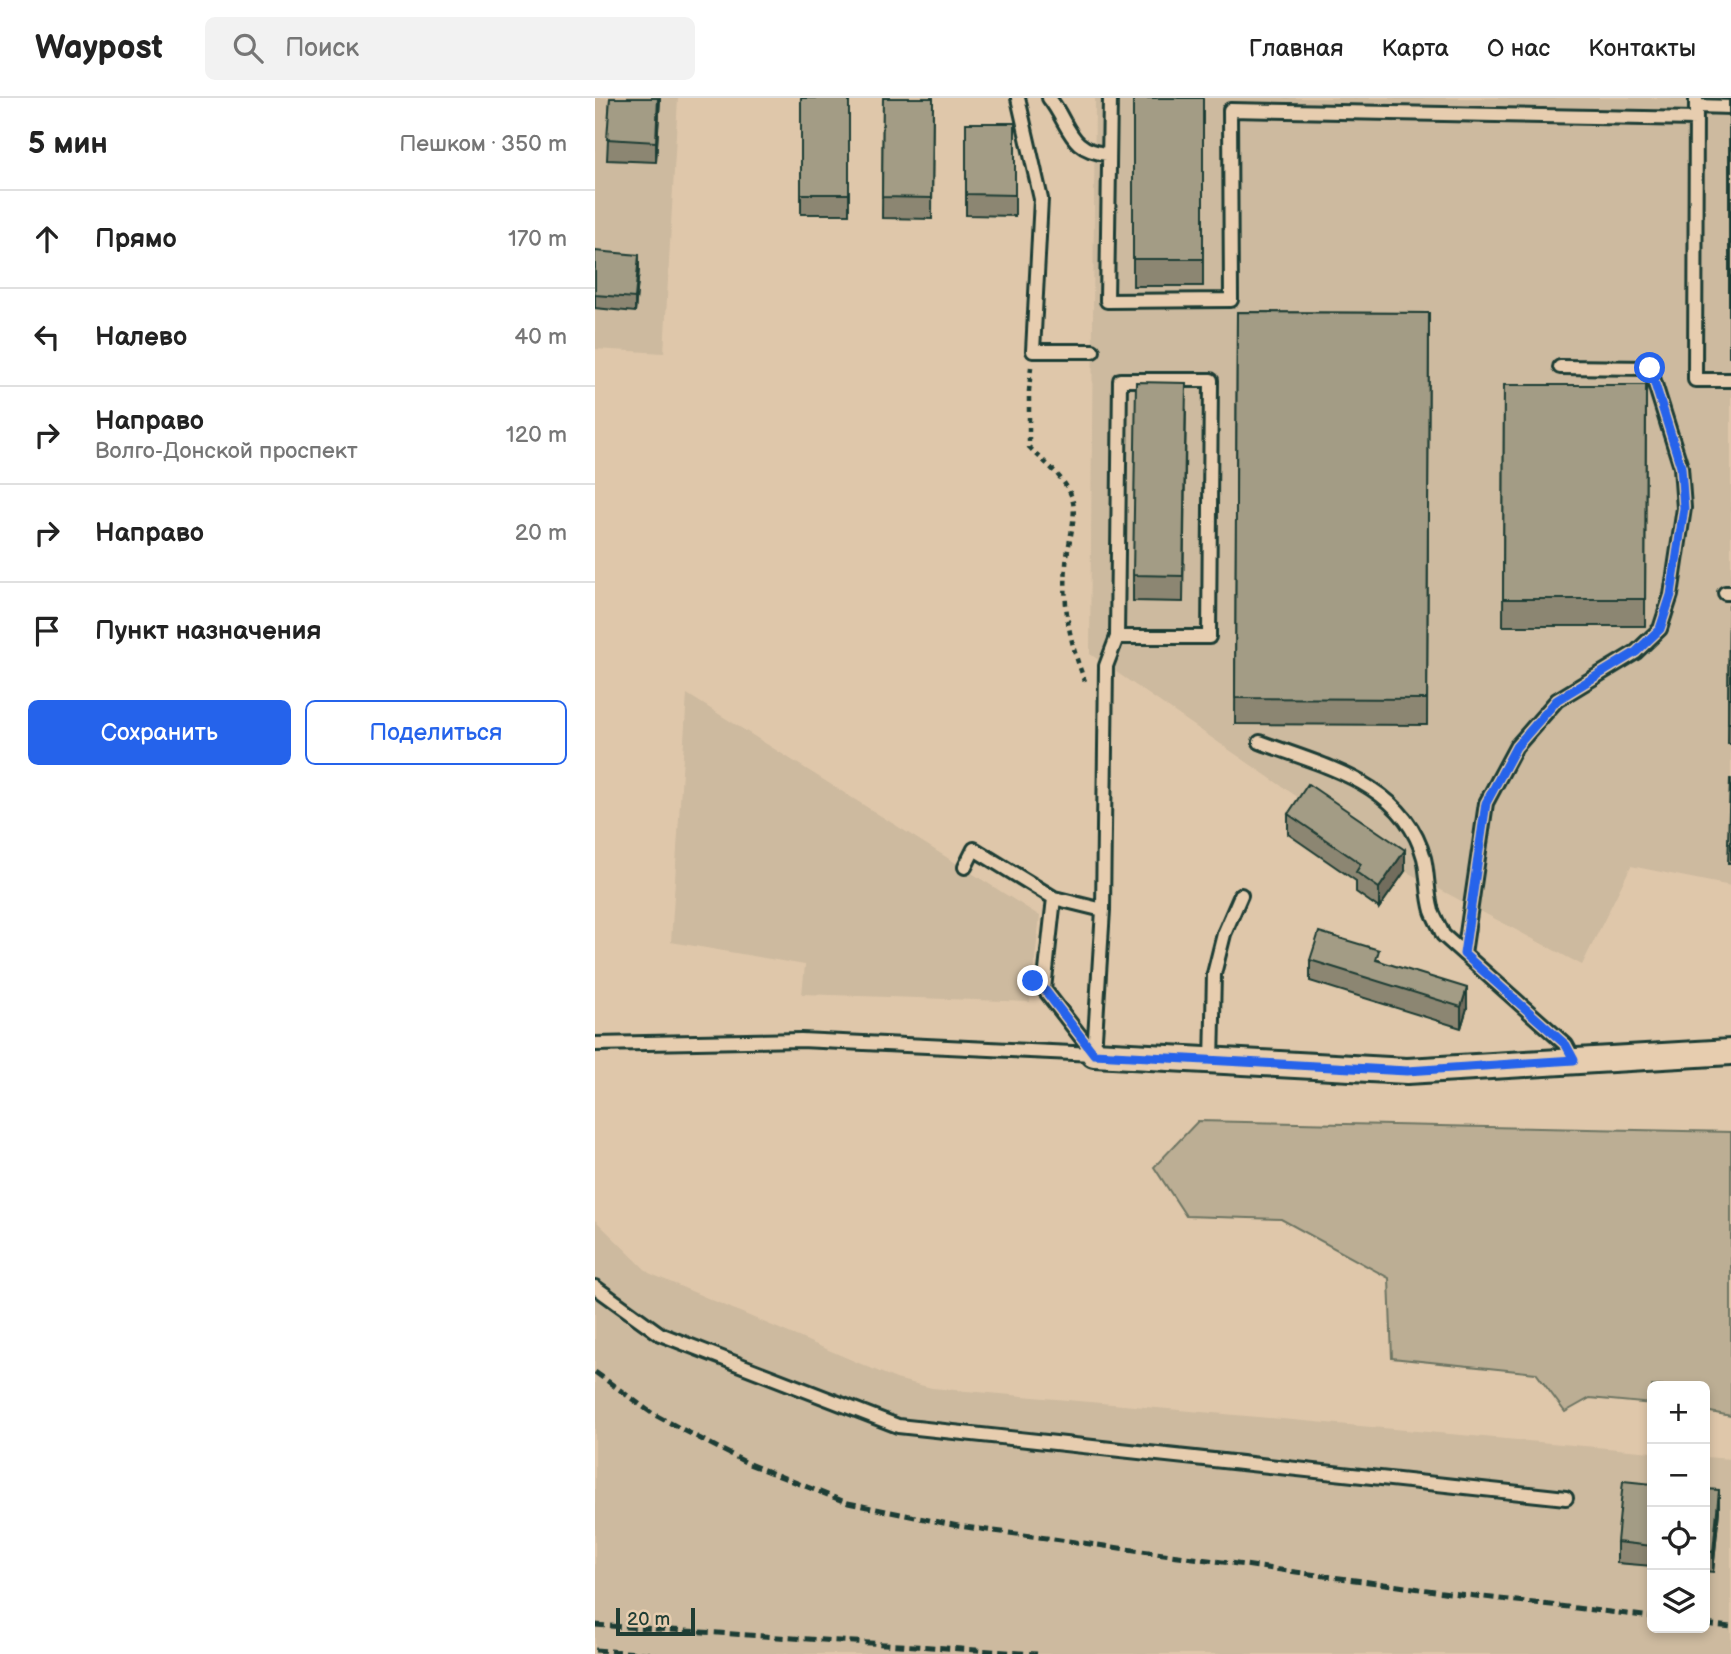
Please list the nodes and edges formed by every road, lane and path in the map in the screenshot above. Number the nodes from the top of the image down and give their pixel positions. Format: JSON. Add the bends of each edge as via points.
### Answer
{"nodes":[{"id":1,"x":1019,"y":98,"type":"edge"},
{"id":2,"x":1049,"y":98,"type":"edge"},
{"id":3,"x":1109,"y":98,"type":"edge"},
{"id":4,"x":1731,"y":107,"type":"edge"},
{"id":5,"x":1696,"y":108,"type":"edge"},
{"id":6,"x":1109,"y":154,"type":"junction"},
{"id":7,"x":1033,"y":351,"type":"junction"},
{"id":8,"x":1093,"y":351,"type":"dead end"},
{"id":9,"x":1560,"y":367,"type":"dead end"},
{"id":10,"x":1731,"y":380,"type":"edge"},
{"id":11,"x":1117,"y":637,"type":"junction"},
{"id":12,"x":1087,"y":685,"type":"dead end"},
{"id":13,"x":1260,"y":742,"type":"dead end"},
{"id":14,"x":965,"y":867,"type":"dead end"},
{"id":15,"x":1241,"y":895,"type":"dead end"},
{"id":16,"x":1054,"y":898,"type":"junction"},
{"id":17,"x":1103,"y":910,"type":"junction"},
{"id":18,"x":1464,"y":954,"type":"junction"},
{"id":19,"x":1033,"y":981,"type":"dead end"},
{"id":20,"x":1044,"y":989,"type":"junction"},
{"id":21,"x":595,"y":1044,"type":"edge"},
{"id":22,"x":1731,"y":1052,"type":"edge"},
{"id":23,"x":1094,"y":1054,"type":"junction"},
{"id":24,"x":1574,"y":1060,"type":"junction"},
{"id":25,"x":1212,"y":1062,"type":"junction"},
{"id":26,"x":595,"y":1287,"type":"edge"},
{"id":27,"x":1566,"y":1498,"type":"dead end"}],
"edges":[{"from":1,"to":7,"type":"lane","via":[[1041,199]]},
{"from":2,"to":6,"type":"lane","via":[[1082,147]]},
{"from":3,"to":6,"type":"lane"},
{"from":4,"to":5,"type":"lane"},
{"from":5,"to":6,"type":"lane","via":[[1230,110],[1231,300],[1107,301]]},
{"from":5,"to":10,"type":"lane","via":[[1695,380]]},
{"from":7,"to":8,"type":"lane"},
{"from":7,"to":12,"type":"path","via":[[1029,447],[1064,483],[1072,498],[1065,598],[1068,629]]},
{"from":9,"to":18,"type":"lane","via":[[1650,368],[1681,467],[1684,508],[1671,595],[1660,629],[1636,652],[1557,700],[1516,747],[1486,803]]},
{"from":11,"to":11,"type":"lane","via":[[1209,637],[1211,380],[1120,380]]},
{"from":11,"to":17,"type":"lane","via":[[1106,666]]},
{"from":13,"to":18,"type":"lane","via":[[1364,782],[1394,804],[1423,856],[1432,911],[1444,935]]},
{"from":14,"to":16,"type":"lane","via":[[974,849]]},
{"from":15,"to":25,"type":"lane","via":[[1214,974]]},
{"from":16,"to":17,"type":"lane"},
{"from":16,"to":20,"type":"lane"},
{"from":17,"to":23,"type":"lane"},
{"from":18,"to":24,"type":"lane","via":[[1566,1045]]},
{"from":19,"to":20,"type":"lane"},
{"from":20,"to":23,"type":"lane"},
{"from":21,"to":23,"type":"lane","via":[[801,1040]]},
{"from":22,"to":24,"type":"street"},
{"from":23,"to":25,"type":"street"},
{"from":24,"to":25,"type":"street","via":[[1407,1071]]},
{"from":26,"to":27,"type":"lane","via":[[660,1334],[898,1426]]}]}
